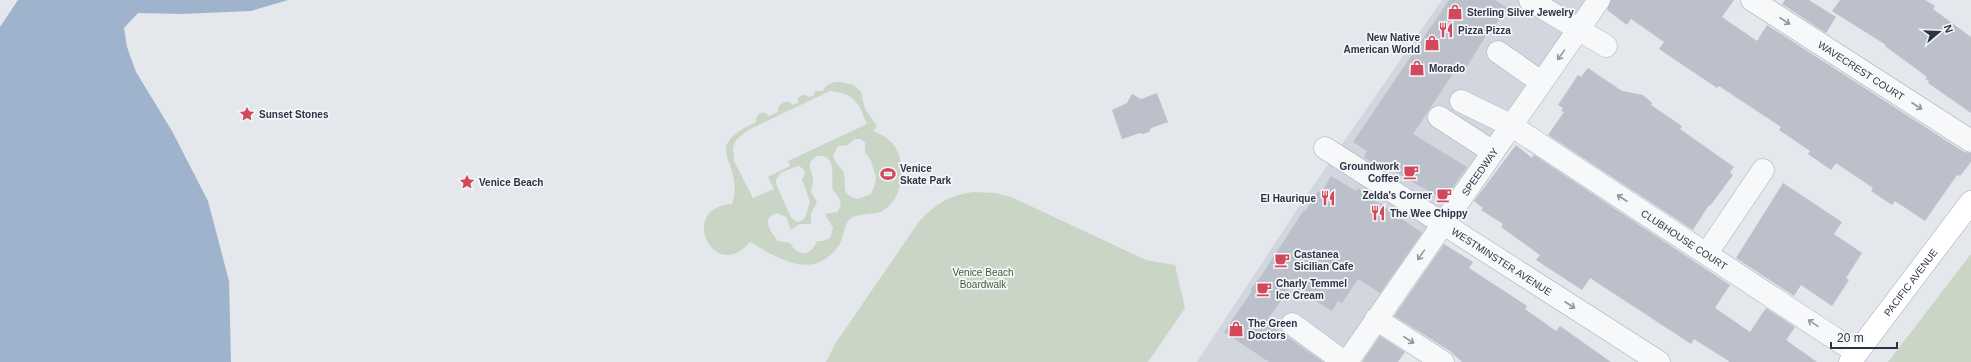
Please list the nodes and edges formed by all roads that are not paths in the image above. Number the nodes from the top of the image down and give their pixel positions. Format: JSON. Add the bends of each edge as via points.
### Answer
{"nodes":[{"id":1,"x":1530,"y":0,"type":"edge"},
{"id":2,"x":1599,"y":0,"type":"edge"},
{"id":3,"x":1752,"y":0,"type":"edge"},
{"id":4,"x":1578,"y":30,"type":"junction"},
{"id":5,"x":1606,"y":46,"type":"dead end"},
{"id":6,"x":1498,"y":52,"type":"dead end"},
{"id":7,"x":1541,"y":82,"type":"junction"},
{"id":8,"x":1461,"y":101,"type":"dead end"},
{"id":9,"x":1439,"y":117,"type":"dead end"},
{"id":10,"x":1512,"y":126,"type":"junction"},
{"id":11,"x":1971,"y":141,"type":"edge"},
{"id":12,"x":1325,"y":148,"type":"dead end"},
{"id":13,"x":1494,"y":152,"type":"junction"},
{"id":14,"x":1763,"y":170,"type":"dead end"},
{"id":15,"x":1971,"y":202,"type":"edge"},
{"id":16,"x":1443,"y":223,"type":"junction"},
{"id":17,"x":1707,"y":253,"type":"junction"},
{"id":18,"x":1376,"y":319,"type":"junction"},
{"id":19,"x":1292,"y":324,"type":"dead end"},
{"id":20,"x":1853,"y":357,"type":"edge"},
{"id":21,"x":1346,"y":362,"type":"edge"},
{"id":22,"x":1443,"y":362,"type":"edge"},
{"id":23,"x":1659,"y":362,"type":"edge"}],
"edges":[{"from":1,"to":4,"type":"street"},
{"from":2,"to":4,"type":"street","name":"SPEEDWAY"},
{"from":3,"to":11,"type":"street","name":"WAVECREST COURT","one_way":true},
{"from":4,"to":5,"type":"street"},
{"from":4,"to":7,"type":"street","name":"SPEEDWAY","one_way":true},
{"from":6,"to":7,"type":"street"},
{"from":7,"to":10,"type":"street","name":"SPEEDWAY"},
{"from":8,"to":10,"type":"street","name":"CLUBHOUSE COURT"},
{"from":9,"to":13,"type":"street"},
{"from":10,"to":13,"type":"street","name":"SPEEDWAY"},
{"from":17,"to":10,"type":"street","name":"CLUBHOUSE COURT","one_way":true},
{"from":12,"to":16,"type":"street","name":"WESTMINSTER AVENUE"},
{"from":13,"to":16,"type":"street","name":"SPEEDWAY"},
{"from":14,"to":17,"type":"street"},
{"from":15,"to":20,"type":"main road","name":"PACIFIC AVENUE"},
{"from":16,"to":18,"type":"street","name":"SPEEDWAY","one_way":true},
{"from":16,"to":23,"type":"street","name":"WESTMINSTER AVENUE","one_way":true},
{"from":20,"to":17,"type":"street","name":"CLUBHOUSE COURT","one_way":true},
{"from":18,"to":21,"type":"street","name":"SPEEDWAY"},
{"from":18,"to":22,"type":"street","one_way":true},
{"from":19,"to":21,"type":"street"}]}
